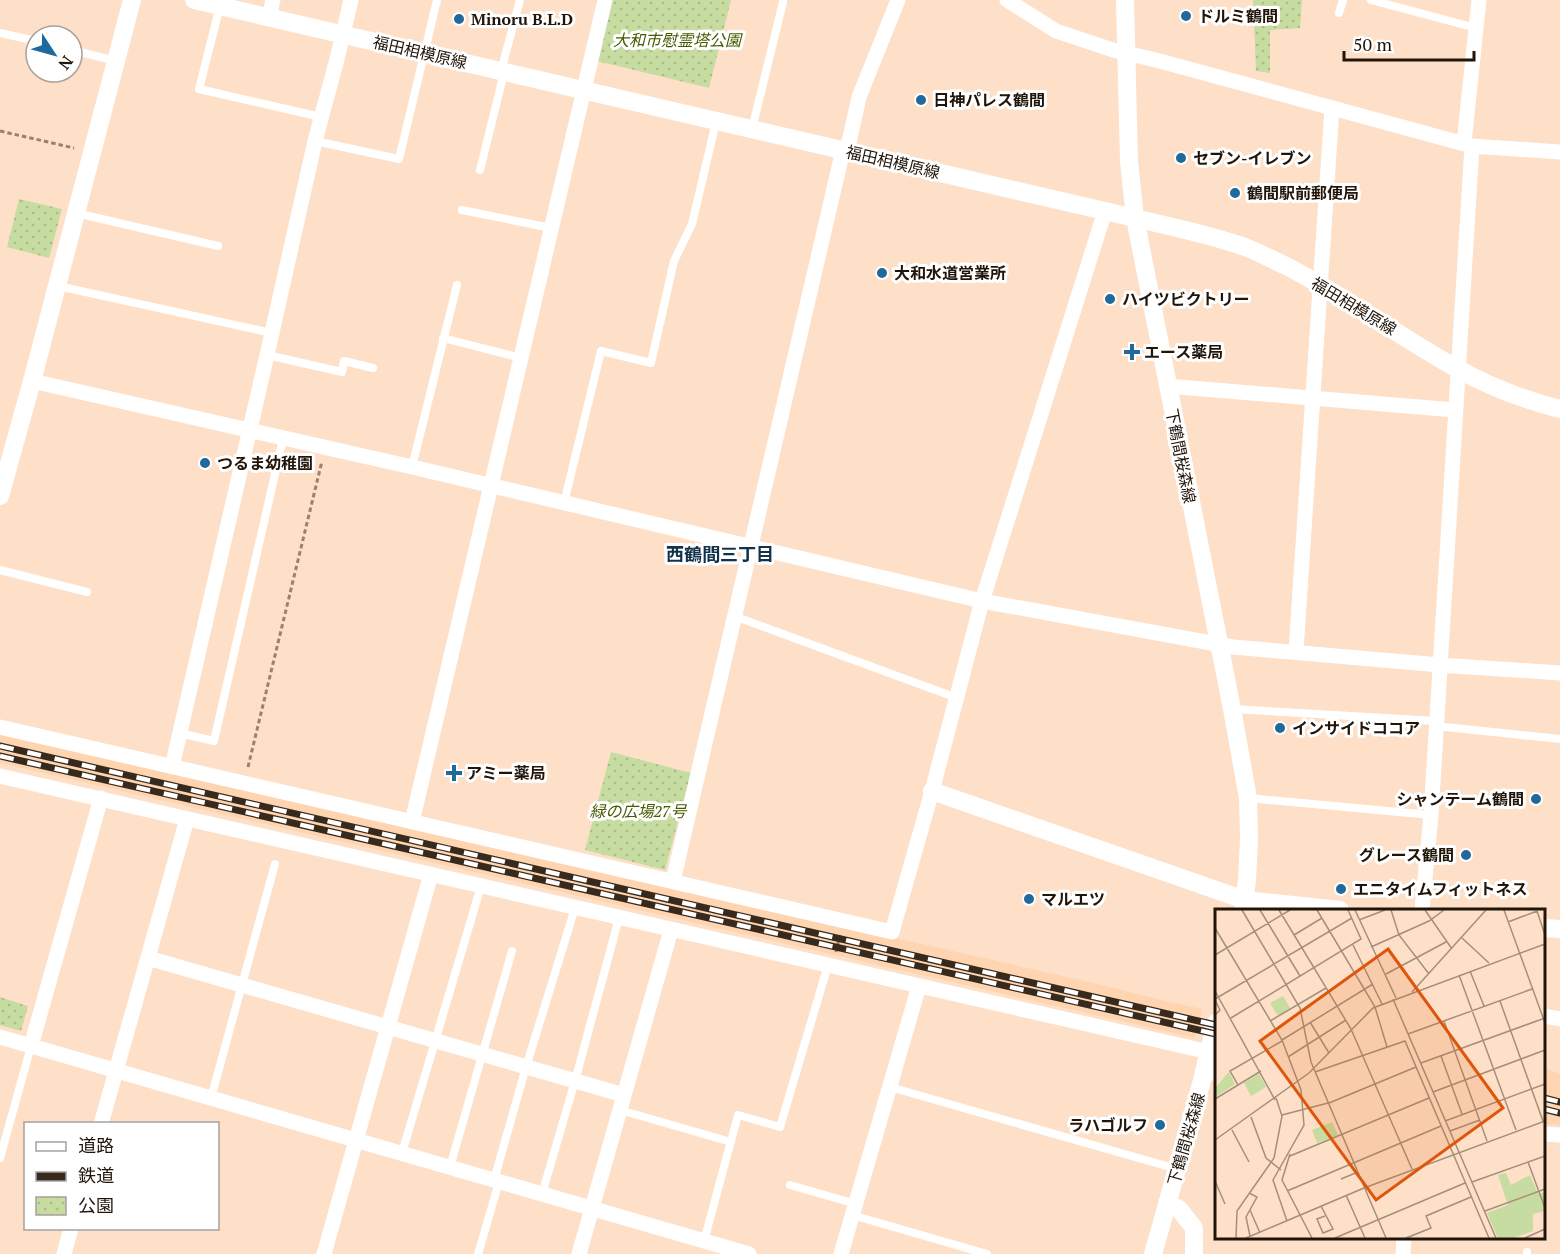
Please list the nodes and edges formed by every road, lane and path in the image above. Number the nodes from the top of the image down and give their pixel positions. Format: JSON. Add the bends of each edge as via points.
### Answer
{"nodes":[{"id":1,"x":132,"y":0,"type":"edge"},
{"id":2,"x":194,"y":0,"type":"edge"},
{"id":3,"x":351,"y":0,"type":"edge"},
{"id":4,"x":436,"y":0,"type":"edge"},
{"id":5,"x":520,"y":0,"type":"edge"},
{"id":6,"x":605,"y":0,"type":"edge"},
{"id":7,"x":898,"y":0,"type":"edge"},
{"id":8,"x":1007,"y":0,"type":"edge"},
{"id":9,"x":1125,"y":0,"type":"edge"},
{"id":10,"x":1343,"y":0,"type":"edge"},
{"id":11,"x":1371,"y":0,"type":"edge"},
{"id":12,"x":1479,"y":0,"type":"edge"},
{"id":13,"x":783,"y":2,"type":"dead end"},
{"id":14,"x":220,"y":6,"type":"junction"},
{"id":15,"x":271,"y":9,"type":"edge"},
{"id":16,"x":1339,"y":14,"type":"dead end"},
{"id":17,"x":1476,"y":28,"type":"junction"},
{"id":18,"x":0,"y":33,"type":"edge"},
{"id":19,"x":343,"y":34,"type":"junction"},
{"id":20,"x":24,"y":38,"type":"edge"},
{"id":21,"x":84,"y":53,"type":"edge"},
{"id":22,"x":424,"y":53,"type":"junction"},
{"id":23,"x":1126,"y":53,"type":"junction"},
{"id":24,"x":116,"y":61,"type":"junction"},
{"id":25,"x":503,"y":72,"type":"junction"},
{"id":26,"x":584,"y":90,"type":"junction"},
{"id":27,"x":1332,"y":108,"type":"junction"},
{"id":28,"x":321,"y":117,"type":"junction"},
{"id":29,"x":716,"y":121,"type":"junction"},
{"id":30,"x":752,"y":129,"type":"junction"},
{"id":31,"x":0,"y":131,"type":"edge"},
{"id":32,"x":315,"y":141,"type":"junction"},
{"id":33,"x":1468,"y":145,"type":"junction"},
{"id":34,"x":82,"y":150,"type":"dead end"},
{"id":35,"x":845,"y":151,"type":"junction"},
{"id":36,"x":1560,"y":152,"type":"edge"},
{"id":37,"x":480,"y":170,"type":"dead end"},
{"id":38,"x":462,"y":210,"type":"dead end"},
{"id":39,"x":1105,"y":211,"type":"junction"},
{"id":40,"x":76,"y":213,"type":"junction"},
{"id":41,"x":1135,"y":218,"type":"junction"},
{"id":42,"x":551,"y":228,"type":"junction"},
{"id":43,"x":218,"y":246,"type":"dead end"},
{"id":44,"x":457,"y":285,"type":"dead end"},
{"id":45,"x":1320,"y":285,"type":"junction"},
{"id":46,"x":58,"y":286,"type":"junction"},
{"id":47,"x":272,"y":333,"type":"junction"},
{"id":48,"x":443,"y":338,"type":"junction"},
{"id":49,"x":267,"y":355,"type":"junction"},
{"id":50,"x":521,"y":358,"type":"junction"},
{"id":51,"x":373,"y":368,"type":"dead end"},
{"id":52,"x":1458,"y":369,"type":"junction"},
{"id":53,"x":33,"y":381,"type":"junction"},
{"id":54,"x":1167,"y":386,"type":"junction"},
{"id":55,"x":1313,"y":398,"type":"junction"},
{"id":56,"x":1560,"y":409,"type":"edge"},
{"id":57,"x":1455,"y":410,"type":"junction"},
{"id":58,"x":249,"y":431,"type":"junction"},
{"id":59,"x":283,"y":439,"type":"junction"},
{"id":60,"x":325,"y":448,"type":"junction"},
{"id":61,"x":412,"y":467,"type":"junction"},
{"id":62,"x":491,"y":487,"type":"junction"},
{"id":63,"x":0,"y":496,"type":"edge"},
{"id":64,"x":564,"y":503,"type":"junction"},
{"id":65,"x":751,"y":546,"type":"junction"},
{"id":66,"x":0,"y":570,"type":"edge"},
{"id":67,"x":87,"y":592,"type":"dead end"},
{"id":68,"x":982,"y":601,"type":"junction"},
{"id":69,"x":734,"y":616,"type":"junction"},
{"id":70,"x":1218,"y":645,"type":"junction"},
{"id":71,"x":1296,"y":651,"type":"junction"},
{"id":72,"x":1440,"y":665,"type":"junction"},
{"id":73,"x":1560,"y":673,"type":"edge"},
{"id":74,"x":957,"y":698,"type":"junction"},
{"id":75,"x":1232,"y":709,"type":"junction"},
{"id":76,"x":1436,"y":724,"type":"junction"},
{"id":77,"x":0,"y":727,"type":"edge"},
{"id":78,"x":179,"y":733,"type":"junction"},
{"id":79,"x":1560,"y":739,"type":"edge"},
{"id":80,"x":172,"y":766,"type":"junction"},
{"id":81,"x":0,"y":776,"type":"edge"},
{"id":82,"x":245,"y":783,"type":"junction"},
{"id":83,"x":932,"y":791,"type":"junction"},
{"id":84,"x":101,"y":798,"type":"junction"},
{"id":85,"x":1248,"y":798,"type":"junction"},
{"id":86,"x":1431,"y":815,"type":"junction"},
{"id":87,"x":188,"y":819,"type":"junction"},
{"id":88,"x":412,"y":822,"type":"junction"},
{"id":89,"x":275,"y":864,"type":"dead end"},
{"id":90,"x":431,"y":874,"type":"junction"},
{"id":91,"x":673,"y":881,"type":"junction"},
{"id":92,"x":481,"y":886,"type":"junction"},
{"id":93,"x":1244,"y":905,"type":"edge"},
{"id":94,"x":575,"y":908,"type":"junction"},
{"id":95,"x":1321,"y":909,"type":"edge"},
{"id":96,"x":1422,"y":909,"type":"edge"},
{"id":97,"x":619,"y":918,"type":"junction"},
{"id":98,"x":1545,"y":928,"type":"edge"},
{"id":99,"x":671,"y":930,"type":"junction"},
{"id":100,"x":841,"y":930,"type":"dead end"},
{"id":101,"x":1560,"y":930,"type":"edge"},
{"id":102,"x":836,"y":950,"type":"dead end"},
{"id":103,"x":512,"y":951,"type":"dead end"},
{"id":104,"x":148,"y":958,"type":"junction"},
{"id":105,"x":828,"y":964,"type":"junction"},
{"id":106,"x":242,"y":985,"type":"junction"},
{"id":107,"x":919,"y":986,"type":"junction"},
{"id":108,"x":1545,"y":1017,"type":"edge"},
{"id":109,"x":1560,"y":1019,"type":"edge"},
{"id":110,"x":388,"y":1027,"type":"junction"},
{"id":111,"x":1215,"y":1027,"type":"edge"},
{"id":112,"x":0,"y":1037,"type":"edge"},
{"id":113,"x":435,"y":1041,"type":"junction"},
{"id":114,"x":31,"y":1046,"type":"junction"},
{"id":115,"x":1209,"y":1052,"type":"junction"},
{"id":116,"x":482,"y":1054,"type":"junction"},
{"id":117,"x":526,"y":1067,"type":"junction"},
{"id":118,"x":116,"y":1070,"type":"junction"},
{"id":119,"x":1211,"y":1073,"type":"edge"},
{"id":120,"x":576,"y":1081,"type":"junction"},
{"id":121,"x":890,"y":1087,"type":"junction"},
{"id":122,"x":211,"y":1098,"type":"junction"},
{"id":123,"x":622,"y":1102,"type":"junction"},
{"id":124,"x":102,"y":1122,"type":"edge"},
{"id":125,"x":1545,"y":1134,"type":"edge"},
{"id":126,"x":1560,"y":1135,"type":"edge"},
{"id":127,"x":356,"y":1140,"type":"junction"},
{"id":128,"x":731,"y":1142,"type":"junction"},
{"id":129,"x":402,"y":1153,"type":"junction"},
{"id":130,"x":0,"y":1158,"type":"edge"},
{"id":131,"x":450,"y":1167,"type":"junction"},
{"id":132,"x":1177,"y":1169,"type":"junction"},
{"id":133,"x":497,"y":1181,"type":"junction"},
{"id":134,"x":790,"y":1185,"type":"dead end"},
{"id":135,"x":542,"y":1194,"type":"junction"},
{"id":136,"x":1167,"y":1203,"type":"junction"},
{"id":137,"x":592,"y":1209,"type":"junction"},
{"id":138,"x":854,"y":1209,"type":"junction"},
{"id":139,"x":70,"y":1230,"type":"edge"},
{"id":140,"x":1404,"y":1239,"type":"edge"},
{"id":141,"x":704,"y":1241,"type":"junction"},
{"id":142,"x":971,"y":1252,"type":"edge"},
{"id":143,"x":64,"y":1254,"type":"edge"},
{"id":144,"x":324,"y":1254,"type":"edge"},
{"id":145,"x":478,"y":1254,"type":"edge"},
{"id":146,"x":579,"y":1254,"type":"edge"},
{"id":147,"x":748,"y":1254,"type":"edge"},
{"id":148,"x":841,"y":1254,"type":"edge"},
{"id":149,"x":987,"y":1254,"type":"edge"},
{"id":150,"x":1153,"y":1254,"type":"edge"},
{"id":151,"x":1194,"y":1254,"type":"edge"},
{"id":152,"x":1402,"y":1254,"type":"edge"}],
"edges":[{"from":1,"to":24,"type":"street"},
{"from":2,"to":14,"type":"street","name":"福田相模原線"},
{"from":3,"to":19,"type":"street"},
{"from":4,"to":22,"type":"lane"},
{"from":5,"to":25,"type":"lane"},
{"from":6,"to":26,"type":"street"},
{"from":7,"to":35,"type":"street","via":[[859,97]]},
{"from":8,"to":23,"type":"street","via":[[1056,31]]},
{"from":9,"to":23,"type":"street","name":"下鶴間桜森線"},
{"from":10,"to":16,"type":"lane"},
{"from":11,"to":17,"type":"lane"},
{"from":12,"to":17,"type":"street"},
{"from":13,"to":30,"type":"lane"},
{"from":14,"to":15,"type":"street","name":"福田相模原線"},
{"from":14,"to":28,"type":"lane","via":[[199,89]]},
{"from":15,"to":19,"type":"street","name":"福田相模原線"},
{"from":17,"to":33,"type":"street"},
{"from":18,"to":20,"type":"lane"},
{"from":19,"to":22,"type":"street","name":"福田相模原線"},
{"from":19,"to":28,"type":"street"},
{"from":21,"to":24,"type":"lane"},
{"from":22,"to":25,"type":"street","name":"福田相模原線"},
{"from":22,"to":32,"type":"lane","via":[[399,159]]},
{"from":23,"to":27,"type":"street"},
{"from":23,"to":41,"type":"street","name":"下鶴間桜森線"},
{"from":24,"to":40,"type":"street"},
{"from":25,"to":26,"type":"street","name":"福田相模原線"},
{"from":25,"to":37,"type":"lane"},
{"from":26,"to":29,"type":"street","name":"福田相模原線"},
{"from":26,"to":42,"type":"street"},
{"from":27,"to":33,"type":"street"},
{"from":27,"to":45,"type":"street"},
{"from":28,"to":32,"type":"street"},
{"from":29,"to":30,"type":"street","name":"福田相模原線"},
{"from":29,"to":64,"type":"lane","via":[[692,224],[674,261],[651,363],[601,351]]},
{"from":30,"to":35,"type":"street","name":"福田相模原線"},
{"from":31,"to":34,"type":"path"},
{"from":32,"to":47,"type":"street"},
{"from":33,"to":36,"type":"street"},
{"from":33,"to":52,"type":"street"},
{"from":35,"to":39,"type":"street","name":"福田相模原線"},
{"from":35,"to":65,"type":"street"},
{"from":38,"to":42,"type":"lane"},
{"from":39,"to":41,"type":"street","name":"福田相模原線"},
{"from":39,"to":68,"type":"street"},
{"from":40,"to":43,"type":"lane"},
{"from":40,"to":46,"type":"street"},
{"from":41,"to":45,"type":"street","name":"福田相模原線","via":[[1245,247]]},
{"from":41,"to":54,"type":"street","name":"下鶴間桜森線"},
{"from":42,"to":50,"type":"street"},
{"from":44,"to":48,"type":"lane"},
{"from":45,"to":52,"type":"street","name":"福田相模原線"},
{"from":45,"to":55,"type":"street"},
{"from":46,"to":47,"type":"lane"},
{"from":46,"to":53,"type":"street"},
{"from":47,"to":49,"type":"street"},
{"from":48,"to":50,"type":"lane"},
{"from":48,"to":61,"type":"lane"},
{"from":49,"to":51,"type":"lane","via":[[342,372],[344,362]]},
{"from":49,"to":58,"type":"street"},
{"from":50,"to":62,"type":"street"},
{"from":52,"to":56,"type":"street","name":"福田相模原線"},
{"from":52,"to":57,"type":"street"},
{"from":53,"to":58,"type":"street"},
{"from":53,"to":63,"type":"street"},
{"from":54,"to":55,"type":"street"},
{"from":54,"to":70,"type":"street","name":"下鶴間桜森線"},
{"from":55,"to":57,"type":"street"},
{"from":55,"to":71,"type":"street"},
{"from":57,"to":72,"type":"street"},
{"from":58,"to":59,"type":"street"},
{"from":58,"to":78,"type":"street"},
{"from":59,"to":60,"type":"street"},
{"from":59,"to":78,"type":"lane","via":[[214,741]]},
{"from":60,"to":61,"type":"street"},
{"from":60,"to":82,"type":"path"},
{"from":61,"to":62,"type":"street"},
{"from":62,"to":64,"type":"street"},
{"from":62,"to":88,"type":"street"},
{"from":64,"to":65,"type":"street"},
{"from":65,"to":68,"type":"street"},
{"from":65,"to":69,"type":"street"},
{"from":66,"to":67,"type":"lane"},
{"from":68,"to":70,"type":"street"},
{"from":68,"to":74,"type":"street"},
{"from":69,"to":74,"type":"lane"},
{"from":69,"to":91,"type":"street"},
{"from":70,"to":71,"type":"street"},
{"from":70,"to":75,"type":"street","name":"下鶴間桜森線"},
{"from":71,"to":72,"type":"street"},
{"from":72,"to":73,"type":"street"},
{"from":72,"to":76,"type":"street"},
{"from":74,"to":83,"type":"street"},
{"from":75,"to":76,"type":"lane"},
{"from":75,"to":85,"type":"street","name":"下鶴間桜森線"},
{"from":76,"to":79,"type":"lane"},
{"from":76,"to":86,"type":"street"},
{"from":77,"to":80,"type":"street"},
{"from":78,"to":80,"type":"street"},
{"from":80,"to":82,"type":"street"},
{"from":81,"to":84,"type":"street"},
{"from":82,"to":88,"type":"street"},
{"from":83,"to":91,"type":"street","via":[[892,932]]},
{"from":83,"to":93,"type":"street"},
{"from":84,"to":87,"type":"street"},
{"from":84,"to":114,"type":"street"},
{"from":85,"to":86,"type":"lane"},
{"from":85,"to":93,"type":"street","name":"下鶴間桜森線"},
{"from":86,"to":96,"type":"street"},
{"from":87,"to":90,"type":"street"},
{"from":87,"to":104,"type":"street"},
{"from":88,"to":91,"type":"street"},
{"from":89,"to":106,"type":"lane"},
{"from":90,"to":92,"type":"street"},
{"from":90,"to":110,"type":"street"},
{"from":92,"to":94,"type":"street"},
{"from":92,"to":113,"type":"lane"},
{"from":93,"to":95,"type":"street"},
{"from":94,"to":97,"type":"street"},
{"from":94,"to":117,"type":"lane"},
{"from":97,"to":99,"type":"street"},
{"from":97,"to":120,"type":"lane"},
{"from":98,"to":101,"type":"street"},
{"from":99,"to":105,"type":"street"},
{"from":99,"to":123,"type":"street"},
{"from":100,"to":102,"type":"path"},
{"from":103,"to":116,"type":"lane"},
{"from":104,"to":106,"type":"street"},
{"from":104,"to":118,"type":"street"},
{"from":105,"to":107,"type":"street"},
{"from":105,"to":128,"type":"lane","via":[[780,1127],[738,1115]]},
{"from":106,"to":110,"type":"street"},
{"from":106,"to":122,"type":"lane"},
{"from":107,"to":115,"type":"street"},
{"from":107,"to":121,"type":"street"},
{"from":108,"to":109,"type":"street"},
{"from":110,"to":113,"type":"street"},
{"from":110,"to":127,"type":"street"},
{"from":111,"to":115,"type":"street","name":"下鶴間桜森線"},
{"from":112,"to":114,"type":"street"},
{"from":113,"to":116,"type":"street"},
{"from":113,"to":129,"type":"lane"},
{"from":114,"to":118,"type":"street"},
{"from":114,"to":130,"type":"lane"},
{"from":115,"to":119,"type":"street","name":"下鶴間桜森線"},
{"from":116,"to":117,"type":"street"},
{"from":116,"to":131,"type":"lane"},
{"from":117,"to":120,"type":"street"},
{"from":117,"to":133,"type":"lane"},
{"from":118,"to":122,"type":"street"},
{"from":118,"to":124,"type":"street"},
{"from":119,"to":132,"type":"street","name":"下鶴間桜森線"},
{"from":120,"to":123,"type":"street"},
{"from":120,"to":135,"type":"lane"},
{"from":121,"to":132,"type":"lane"},
{"from":121,"to":138,"type":"street"},
{"from":122,"to":127,"type":"street"},
{"from":123,"to":128,"type":"lane"},
{"from":123,"to":137,"type":"street"},
{"from":125,"to":126,"type":"street"},
{"from":127,"to":129,"type":"street"},
{"from":127,"to":144,"type":"street"},
{"from":128,"to":141,"type":"lane"},
{"from":129,"to":131,"type":"street"},
{"from":131,"to":133,"type":"street"},
{"from":132,"to":136,"type":"street","name":"下鶴間桜森線"},
{"from":133,"to":135,"type":"street"},
{"from":133,"to":145,"type":"lane"},
{"from":134,"to":138,"type":"lane"},
{"from":135,"to":137,"type":"street"},
{"from":136,"to":150,"type":"street","name":"下鶴間桜森線"},
{"from":136,"to":151,"type":"street","via":[[1179,1209],[1194,1228]]},
{"from":137,"to":141,"type":"street"},
{"from":137,"to":146,"type":"street"},
{"from":138,"to":142,"type":"lane"},
{"from":138,"to":148,"type":"street"},
{"from":139,"to":143,"type":"street"},
{"from":140,"to":152,"type":"street"},
{"from":141,"to":147,"type":"street"},
{"from":142,"to":149,"type":"lane"}]}
